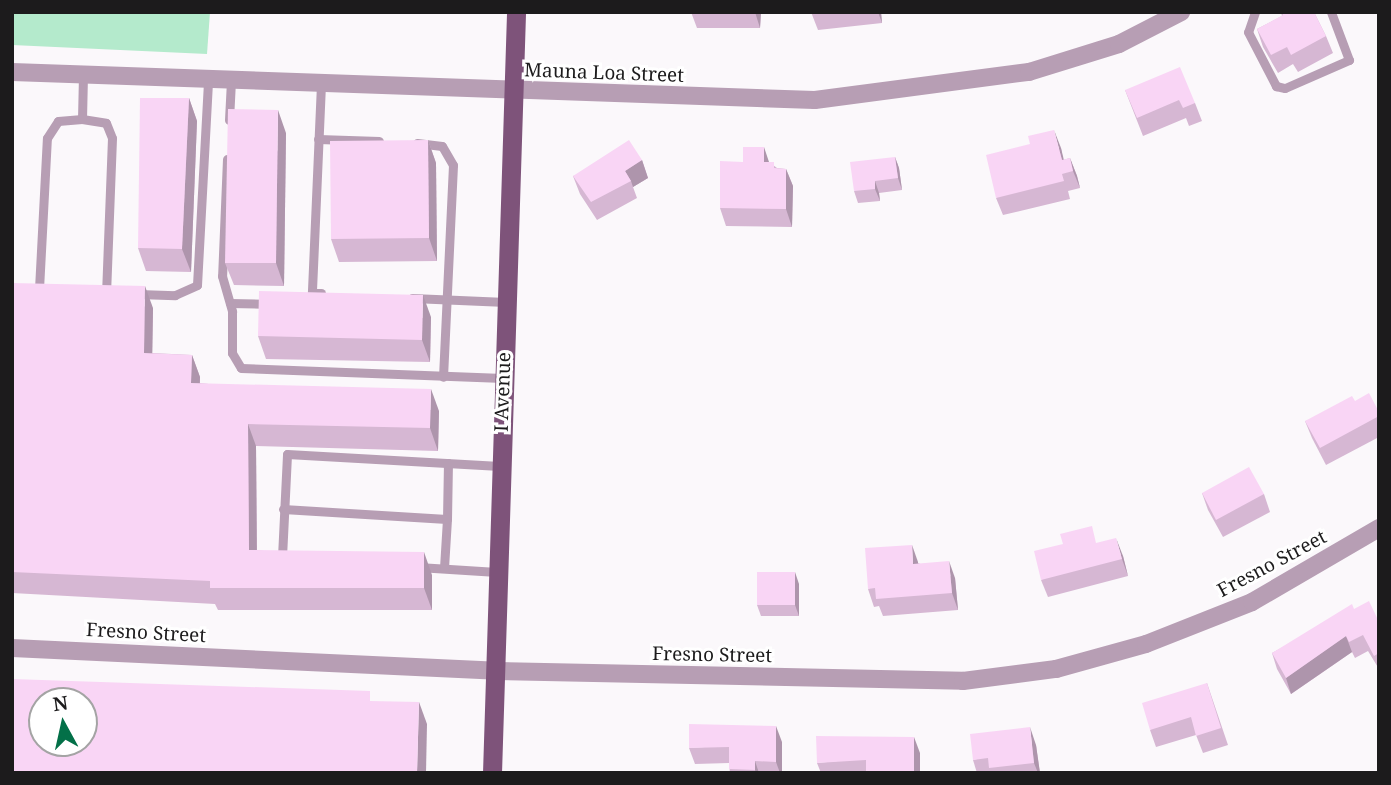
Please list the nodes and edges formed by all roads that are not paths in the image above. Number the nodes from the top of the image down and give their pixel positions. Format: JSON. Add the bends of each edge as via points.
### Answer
{"nodes":[{"id":1,"x":516,"y":12,"type":"edge"},
{"id":2,"x":1181,"y":12,"type":"edge"},
{"id":3,"x":1255,"y":12,"type":"edge"},
{"id":4,"x":1331,"y":12,"type":"edge"},
{"id":5,"x":12,"y":72,"type":"edge"},
{"id":6,"x":83,"y":75,"type":"junction"},
{"id":7,"x":208,"y":79,"type":"junction"},
{"id":8,"x":231,"y":80,"type":"junction"},
{"id":9,"x":321,"y":84,"type":"junction"},
{"id":10,"x":512,"y":91,"type":"junction"},
{"id":11,"x":82,"y":119,"type":"junction"},
{"id":12,"x":228,"y":136,"type":"edge"},
{"id":13,"x":318,"y":139,"type":"junction"},
{"id":14,"x":394,"y":142,"type":"edge"},
{"id":15,"x":407,"y":142,"type":"edge"},
{"id":16,"x":228,"y":150,"type":"edge"},
{"id":17,"x":26,"y":288,"type":"edge"},
{"id":18,"x":39,"y":289,"type":"junction"},
{"id":19,"x":53,"y":290,"type":"edge"},
{"id":20,"x":93,"y":291,"type":"edge"},
{"id":21,"x":106,"y":292,"type":"junction"},
{"id":22,"x":312,"y":293,"type":"junction"},
{"id":23,"x":338,"y":294,"type":"edge"},
{"id":24,"x":300,"y":297,"type":"edge"},
{"id":25,"x":392,"y":297,"type":"edge"},
{"id":26,"x":446,"y":300,"type":"junction"},
{"id":27,"x":288,"y":301,"type":"edge"},
{"id":28,"x":506,"y":302,"type":"junction"},
{"id":29,"x":230,"y":303,"type":"junction"},
{"id":30,"x":443,"y":377,"type":"junction"},
{"id":31,"x":503,"y":378,"type":"junction"},
{"id":32,"x":448,"y":463,"type":"junction"},
{"id":33,"x":500,"y":466,"type":"junction"},
{"id":34,"x":283,"y":509,"type":"junction"},
{"id":35,"x":447,"y":519,"type":"junction"},
{"id":36,"x":1379,"y":528,"type":"edge"},
{"id":37,"x":294,"y":558,"type":"edge"},
{"id":38,"x":403,"y":566,"type":"edge"},
{"id":39,"x":444,"y":568,"type":"junction"},
{"id":40,"x":497,"y":572,"type":"junction"},
{"id":41,"x":12,"y":648,"type":"edge"},
{"id":42,"x":496,"y":671,"type":"junction"},
{"id":43,"x":492,"y":773,"type":"edge"}],
"edges":[{"from":1,"to":10,"type":"main road","name":"I Avenue"},
{"from":2,"to":10,"type":"street","name":"Mauna Loa Street","via":[[1119,44],[1030,72],[902,93],[815,100]]},
{"from":3,"to":4,"type":"lane","via":[[1248,32],[1276,86],[1286,88],[1349,60]]},
{"from":5,"to":6,"type":"street","name":"Mauna Loa Street"},
{"from":6,"to":7,"type":"street","name":"Mauna Loa Street"},
{"from":6,"to":11,"type":"lane"},
{"from":7,"to":8,"type":"street","name":"Mauna Loa Street"},
{"from":7,"to":21,"type":"lane","via":[[197,285],[175,295]]},
{"from":8,"to":9,"type":"street","name":"Mauna Loa Street"},
{"from":8,"to":12,"type":"lane"},
{"from":9,"to":10,"type":"street","name":"Mauna Loa Street"},
{"from":9,"to":13,"type":"lane"},
{"from":10,"to":28,"type":"main road","name":"I Avenue"},
{"from":11,"to":18,"type":"lane","via":[[58,121],[47,138]]},
{"from":11,"to":21,"type":"lane","via":[[111,130]]},
{"from":13,"to":14,"type":"lane"},
{"from":13,"to":22,"type":"lane"},
{"from":15,"to":26,"type":"lane","via":[[451,152]]},
{"from":16,"to":29,"type":"lane","via":[[222,276]]},
{"from":17,"to":18,"type":"lane"},
{"from":18,"to":19,"type":"lane"},
{"from":20,"to":21,"type":"lane"},
{"from":22,"to":23,"type":"lane"},
{"from":22,"to":24,"type":"lane"},
{"from":25,"to":26,"type":"lane"},
{"from":26,"to":28,"type":"lane"},
{"from":26,"to":30,"type":"lane"},
{"from":27,"to":29,"type":"lane"},
{"from":28,"to":31,"type":"main road","name":"I Avenue"},
{"from":29,"to":30,"type":"lane","via":[[232,353],[241,368]]},
{"from":30,"to":31,"type":"lane"},
{"from":31,"to":33,"type":"main road","name":"I Avenue"},
{"from":32,"to":33,"type":"lane"},
{"from":32,"to":34,"type":"lane","via":[[287,454]]},
{"from":32,"to":35,"type":"lane"},
{"from":33,"to":40,"type":"main road","name":"I Avenue"},
{"from":34,"to":35,"type":"lane"},
{"from":34,"to":37,"type":"lane","via":[[280,557]]},
{"from":35,"to":39,"type":"lane"},
{"from":36,"to":42,"type":"street","name":"Fresno Street","via":[[1252,602],[1146,644],[1055,669],[963,681]]},
{"from":38,"to":39,"type":"lane"},
{"from":39,"to":40,"type":"lane"},
{"from":40,"to":42,"type":"main road","name":"I Avenue"},
{"from":41,"to":42,"type":"street","name":"Fresno Street"},
{"from":42,"to":43,"type":"main road","name":"I Avenue"}]}
